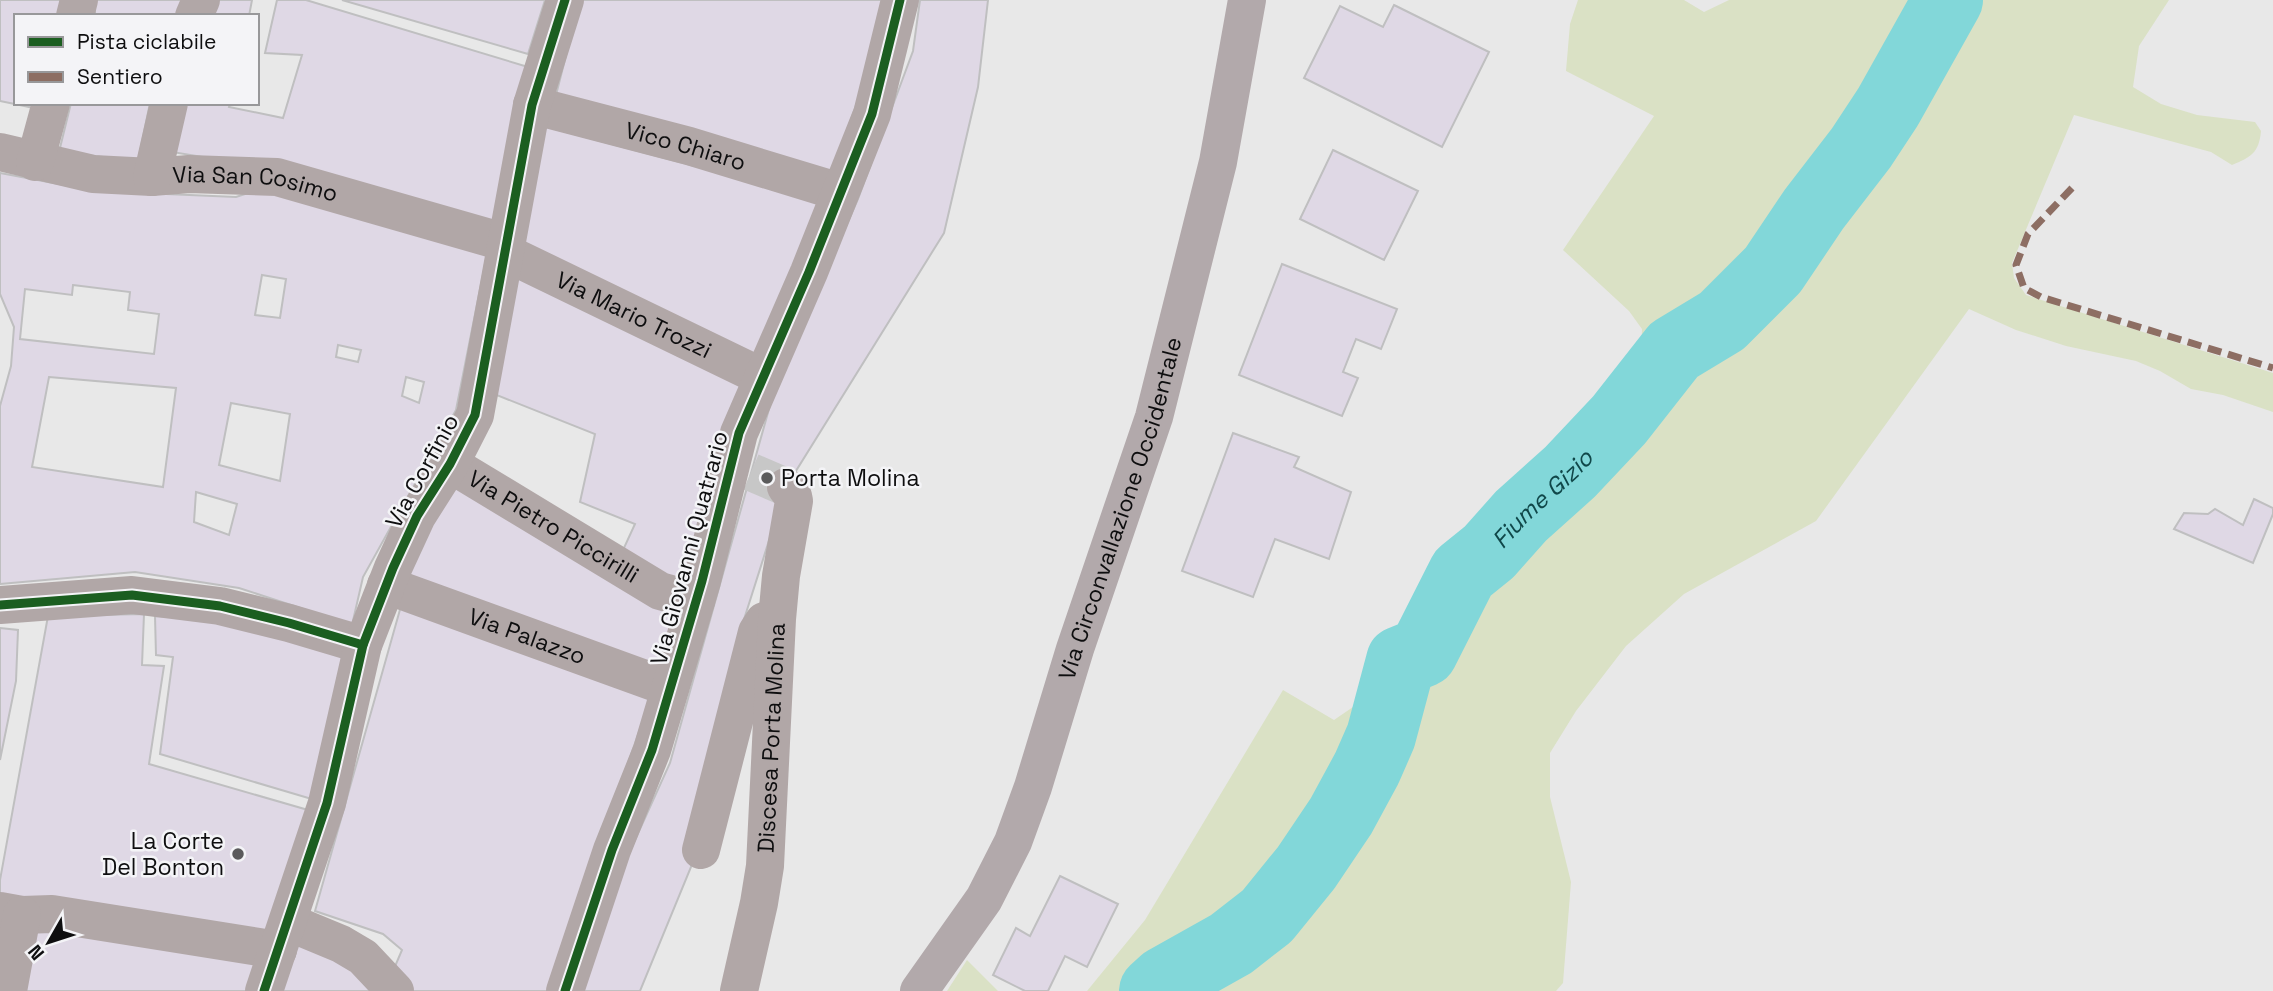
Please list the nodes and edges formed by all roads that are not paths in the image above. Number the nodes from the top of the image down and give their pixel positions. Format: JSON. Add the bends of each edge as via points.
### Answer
{"nodes":[{"id":1,"x":565,"y":0,"type":"edge"},
{"id":2,"x":900,"y":0,"type":"edge"},
{"id":3,"x":1247,"y":0,"type":"edge"},
{"id":4,"x":50,"y":105,"type":"edge"},
{"id":5,"x":169,"y":105,"type":"edge"},
{"id":6,"x":532,"y":105,"type":"junction"},
{"id":7,"x":18,"y":157,"type":"edge"},
{"id":8,"x":152,"y":177,"type":"junction"},
{"id":9,"x":839,"y":192,"type":"junction"},
{"id":10,"x":506,"y":248,"type":"junction"},
{"id":11,"x":762,"y":377,"type":"junction"},
{"id":12,"x":450,"y":464,"type":"junction"},
{"id":13,"x":786,"y":487,"type":"dead end"},
{"id":14,"x":386,"y":585,"type":"junction"},
{"id":15,"x":696,"y":601,"type":"junction"},
{"id":16,"x":0,"y":605,"type":"edge"},
{"id":17,"x":777,"y":619,"type":"junction"},
{"id":18,"x":363,"y":645,"type":"junction"},
{"id":19,"x":670,"y":688,"type":"junction"},
{"id":20,"x":701,"y":850,"type":"dead end"},
{"id":21,"x":11,"y":913,"type":"edge"},
{"id":22,"x":283,"y":936,"type":"junction"},
{"id":23,"x":8,"y":991,"type":"edge"},
{"id":24,"x":264,"y":991,"type":"edge"},
{"id":25,"x":395,"y":991,"type":"edge"},
{"id":26,"x":565,"y":991,"type":"edge"},
{"id":27,"x":739,"y":991,"type":"edge"},
{"id":28,"x":919,"y":991,"type":"edge"}],
"edges":[{"from":1,"to":6,"type":"street","name":"Via Corfinio"},
{"from":2,"to":9,"type":"street","name":"Via Giovanni Quatrario","via":[[872,114]]},
{"from":3,"to":28,"type":"main road","name":"Via Circonvallazione Occidentale","via":[[1218,162],[1154,416],[1033,787],[1013,842],[984,899]]},
{"from":4,"to":7,"type":"street"},
{"from":5,"to":8,"type":"street"},
{"from":6,"to":9,"type":"street","name":"Vico Chiaro"},
{"from":6,"to":10,"type":"street","name":"Via Corfinio"},
{"from":7,"to":8,"type":"street","name":"Via San Cosimo","via":[[93,174]]},
{"from":8,"to":10,"type":"street","name":"Via San Cosimo","via":[[277,177]]},
{"from":9,"to":11,"type":"street","name":"Via Giovanni Quatrario"},
{"from":10,"to":11,"type":"street","name":"Via Mario Trozzi"},
{"from":10,"to":12,"type":"street","name":"Via Corfinio","via":[[475,415]]},
{"from":11,"to":15,"type":"street","name":"Via Giovanni Quatrario","via":[[739,433],[740,468]]},
{"from":12,"to":14,"type":"street","name":"Via Corfinio","via":[[417,516]]},
{"from":12,"to":15,"type":"street","name":"Via Pietro Piccirilli","via":[[660,592]]},
{"from":13,"to":17,"type":"street","name":"Discesa Porta Molina","via":[[794,501]]},
{"from":14,"to":18,"type":"street","name":"Via Corfinio"},
{"from":14,"to":19,"type":"street","name":"Via Palazzo"},
{"from":15,"to":19,"type":"street","name":"Via Giovanni Quatrario"},
{"from":16,"to":18,"type":"street","via":[[132,595],[220,606]]},
{"from":17,"to":20,"type":"street","via":[[765,621],[757,632]]},
{"from":17,"to":27,"type":"street","name":"Discesa Porta Molina","via":[[765,866]]},
{"from":18,"to":22,"type":"street","name":"Via Corfinio","via":[[327,803]]},
{"from":19,"to":26,"type":"street","name":"Via Giovanni Quatrario"},
{"from":21,"to":22,"type":"street"},
{"from":21,"to":23,"type":"street"},
{"from":22,"to":24,"type":"street","name":"Via Corfinio"},
{"from":22,"to":25,"type":"street","via":[[341,944],[363,957]]}]}
